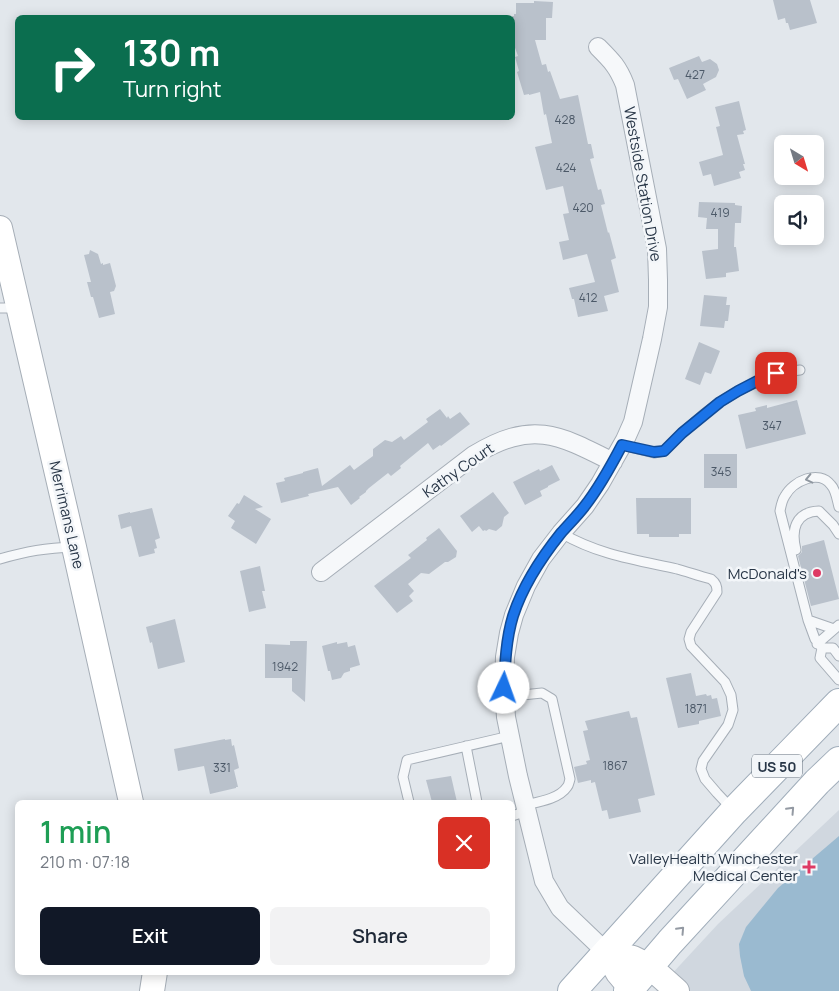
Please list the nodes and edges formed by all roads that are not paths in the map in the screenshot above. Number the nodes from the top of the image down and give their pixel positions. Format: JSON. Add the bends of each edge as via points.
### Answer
{"nodes":[{"id":1,"x":598,"y":47,"type":"dead end"},
{"id":2,"x":0,"y":228,"type":"edge"},
{"id":3,"x":9,"y":308,"type":"edge"},
{"id":4,"x":800,"y":370,"type":"dead end"},
{"id":5,"x":622,"y":445,"type":"junction"},
{"id":6,"x":613,"y":462,"type":"junction"},
{"id":7,"x":839,"y":507,"type":"edge"},
{"id":8,"x":561,"y":533,"type":"junction"},
{"id":9,"x":839,"y":534,"type":"edge"},
{"id":10,"x":74,"y":547,"type":"junction"},
{"id":11,"x":0,"y":559,"type":"edge"},
{"id":12,"x":321,"y":572,"type":"dead end"},
{"id":13,"x":807,"y":615,"type":"junction"},
{"id":14,"x":836,"y":627,"type":"edge"},
{"id":15,"x":819,"y":646,"type":"junction"},
{"id":16,"x":839,"y":656,"type":"edge"},
{"id":17,"x":839,"y":680,"type":"edge"},
{"id":18,"x":504,"y":697,"type":"junction"},
{"id":19,"x":839,"y":703,"type":"edge"},
{"id":20,"x":510,"y":736,"type":"junction"},
{"id":21,"x":466,"y":746,"type":"junction"},
{"id":22,"x":839,"y":761,"type":"edge"},
{"id":23,"x":131,"y":800,"type":"edge"},
{"id":24,"x":409,"y":800,"type":"edge"},
{"id":25,"x":477,"y":800,"type":"edge"},
{"id":26,"x":734,"y":810,"type":"junction"},
{"id":27,"x":522,"y":811,"type":"edge"},
{"id":28,"x":606,"y":952,"type":"junction"},
{"id":29,"x":649,"y":966,"type":"junction"},
{"id":30,"x":155,"y":975,"type":"edge"},
{"id":31,"x":630,"y":990,"type":"edge"},
{"id":32,"x":152,"y":991,"type":"edge"},
{"id":33,"x":572,"y":991,"type":"edge"},
{"id":34,"x":677,"y":991,"type":"edge"}],
"edges":[{"from":1,"to":5,"type":"street","name":"Westside Station Drive","via":[[614,63],[625,85],[657,248],[658,307],[633,422]]},
{"from":2,"to":3,"type":"main road","name":"Merrimans Lane"},
{"from":3,"to":10,"type":"main road","name":"Merrimans Lane"},
{"from":4,"to":5,"type":"lane","via":[[776,373],[738,391],[704,414],[664,451]]},
{"from":5,"to":6,"type":"street","name":"Westside Station Drive"},
{"from":6,"to":8,"type":"street","name":"Westside Station Drive","via":[[585,506]]},
{"from":6,"to":12,"type":"street","name":"Kathy Court","via":[[578,444],[547,434],[519,436],[490,445]]},
{"from":7,"to":13,"type":"lane","one_way":true,"via":[[833,486],[816,477],[802,481],[784,496],[780,511]]},
{"from":8,"to":18,"type":"street","name":"Westside Station Drive","via":[[541,559],[514,615],[505,657]]},
{"from":8,"to":26,"type":"lane","via":[[590,548],[714,582],[717,592],[689,639],[691,646],[726,682],[731,696],[733,710],[728,725],[701,768],[704,779]]},
{"from":9,"to":13,"type":"lane","via":[[819,511],[810,511],[795,526],[794,542],[809,601]]},
{"from":10,"to":11,"type":"lane","via":[[32,550]]},
{"from":10,"to":23,"type":"main road","name":"Merrimans Lane"},
{"from":13,"to":14,"type":"lane"},
{"from":13,"to":15,"type":"lane"},
{"from":14,"to":15,"type":"lane"},
{"from":15,"to":16,"type":"lane","via":[[833,648]]},
{"from":15,"to":17,"type":"lane","via":[[820,658]]},
{"from":18,"to":20,"type":"street","name":"Westside Station Drive"},
{"from":18,"to":27,"type":"lane","via":[[542,693],[552,699],[570,779],[567,788]]},
{"from":19,"to":26,"type":"main road","number":"US 50"},
{"from":20,"to":21,"type":"lane"},
{"from":20,"to":27,"type":"street","name":"Westside Station Drive"},
{"from":21,"to":24,"type":"lane","via":[[407,760],[403,777]]},
{"from":21,"to":25,"type":"lane"},
{"from":29,"to":22,"type":"main road","number":"US 50","one_way":true},
{"from":26,"to":28,"type":"main road","number":"US 50"},
{"from":27,"to":28,"type":"street","name":"Westside Station Drive","via":[[544,881],[560,908]]},
{"from":28,"to":29,"type":"main road","via":[[633,958]]},
{"from":28,"to":31,"type":"main road"},
{"from":28,"to":33,"type":"main road","number":"US 50"},
{"from":29,"to":31,"type":"main road","number":"US 50"},
{"from":29,"to":34,"type":"main road"},
{"from":30,"to":32,"type":"main road"}]}
